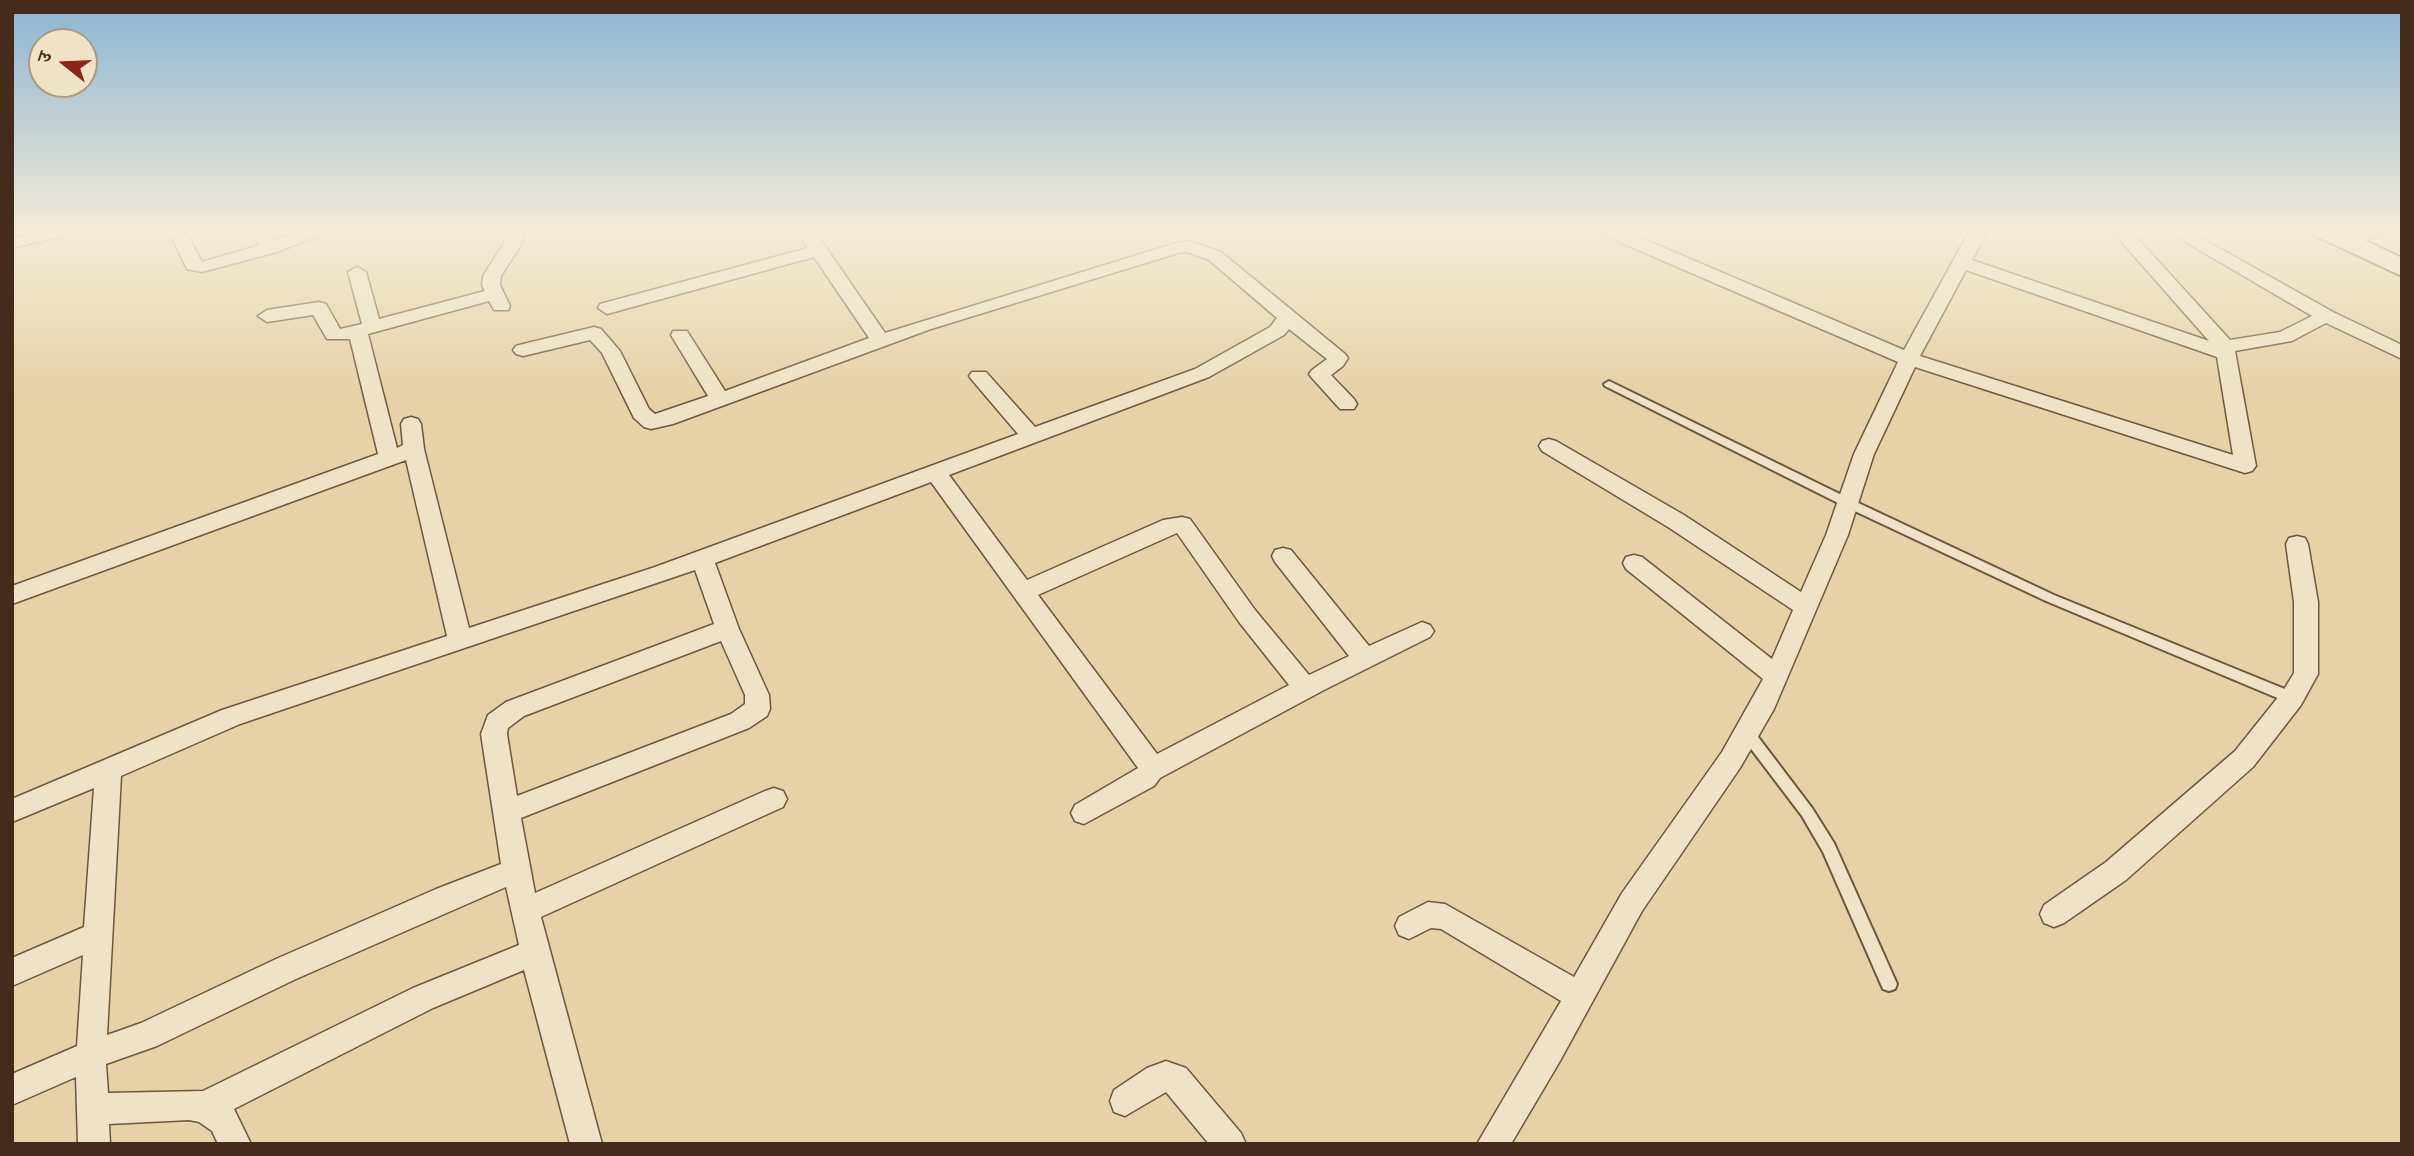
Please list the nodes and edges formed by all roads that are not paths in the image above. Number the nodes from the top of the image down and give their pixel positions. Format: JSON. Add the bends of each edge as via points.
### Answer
{"nodes":[{"id":1,"x":359,"y":284,"type":"edge"},
{"id":2,"x":491,"y":284,"type":"edge"},
{"id":3,"x":695,"y":284,"type":"edge"},
{"id":4,"x":841,"y":284,"type":"edge"},
{"id":5,"x":1060,"y":284,"type":"edge"},
{"id":6,"x":1249,"y":284,"type":"edge"},
{"id":7,"x":1745,"y":284,"type":"edge"},
{"id":8,"x":1951,"y":284,"type":"edge"},
{"id":9,"x":2026,"y":284,"type":"edge"},
{"id":10,"x":2167,"y":284,"type":"edge"},
{"id":11,"x":2269,"y":284,"type":"edge"},
{"id":12,"x":498,"y":300,"type":"joint"},
{"id":13,"x":607,"y":308,"type":"dead end"},
{"id":14,"x":267,"y":316,"type":"dead end"},
{"id":15,"x":2326,"y":316,"type":"junction"},
{"id":16,"x":1287,"y":318,"type":"junction"},
{"id":17,"x":365,"y":329,"type":"junction"},
{"id":18,"x":680,"y":335,"type":"dead end"},
{"id":19,"x":880,"y":340,"type":"junction"},
{"id":20,"x":523,"y":350,"type":"dead end"},
{"id":21,"x":2225,"y":350,"type":"junction"},
{"id":22,"x":2402,"y":353,"type":"edge"},
{"id":23,"x":1911,"y":355,"type":"junction"},
{"id":24,"x":979,"y":376,"type":"dead end"},
{"id":25,"x":1609,"y":384,"type":"dead end"},
{"id":26,"x":720,"y":399,"type":"junction"},
{"id":27,"x":1347,"y":404,"type":"dead end"},
{"id":28,"x":411,"y":424,"type":"dead end"},
{"id":29,"x":1031,"y":436,"type":"junction"},
{"id":30,"x":1549,"y":446,"type":"dead end"},
{"id":31,"x":414,"y":449,"type":"junction"},
{"id":32,"x":389,"y":458,"type":"junction"},
{"id":33,"x":935,"y":472,"type":"junction"},
{"id":34,"x":1848,"y":503,"type":"junction"},
{"id":35,"x":2297,"y":544,"type":"dead end"},
{"id":36,"x":1283,"y":556,"type":"dead end"},
{"id":37,"x":702,"y":558,"type":"junction"},
{"id":38,"x":1634,"y":563,"type":"dead end"},
{"id":39,"x":1022,"y":592,"type":"junction"},
{"id":40,"x":12,"y":595,"type":"edge"},
{"id":41,"x":1806,"y":607,"type":"junction"},
{"id":42,"x":727,"y":629,"type":"junction"},
{"id":43,"x":1422,"y":631,"type":"dead end"},
{"id":44,"x":460,"y":639,"type":"junction"},
{"id":45,"x":1365,"y":659,"type":"junction"},
{"id":46,"x":1776,"y":676,"type":"junction"},
{"id":47,"x":1305,"y":688,"type":"junction"},
{"id":48,"x":2292,"y":698,"type":"junction"},
{"id":49,"x":1747,"y":733,"type":"junction"},
{"id":50,"x":108,"y":769,"type":"junction"},
{"id":51,"x":1151,"y":770,"type":"junction"},
{"id":52,"x":774,"y":799,"type":"dead end"},
{"id":53,"x":12,"y":811,"type":"edge"},
{"id":54,"x":507,"y":812,"type":"junction"},
{"id":55,"x":1084,"y":813,"type":"dead end"},
{"id":56,"x":516,"y":871,"type":"junction"},
{"id":57,"x":525,"y":911,"type":"junction"},
{"id":58,"x":2054,"y":914,"type":"dead end"},
{"id":59,"x":1409,"y":926,"type":"dead end"},
{"id":60,"x":98,"y":935,"type":"junction"},
{"id":61,"x":535,"y":951,"type":"junction"},
{"id":62,"x":12,"y":972,"type":"edge"},
{"id":63,"x":1889,"y":984,"type":"dead end"},
{"id":64,"x":1580,"y":996,"type":"junction"},
{"id":65,"x":91,"y":1055,"type":"junction"},
{"id":66,"x":12,"y":1090,"type":"edge"},
{"id":67,"x":1125,"y":1101,"type":"dead end"},
{"id":68,"x":204,"y":1107,"type":"junction"},
{"id":69,"x":92,"y":1109,"type":"junction"},
{"id":70,"x":94,"y":1144,"type":"edge"},
{"id":71,"x":235,"y":1144,"type":"edge"},
{"id":72,"x":586,"y":1144,"type":"edge"},
{"id":73,"x":1230,"y":1144,"type":"edge"},
{"id":74,"x":1493,"y":1144,"type":"edge"}],
"edges":[{"from":1,"to":17,"type":"street"},
{"from":2,"to":12,"type":"street"},
{"from":3,"to":13,"type":"street"},
{"from":4,"to":19,"type":"street"},
{"from":5,"to":19,"type":"street"},
{"from":6,"to":16,"type":"street"},
{"from":7,"to":23,"type":"street"},
{"from":8,"to":23,"type":"street"},
{"from":9,"to":21,"type":"street"},
{"from":10,"to":21,"type":"street"},
{"from":11,"to":15,"type":"street"},
{"from":12,"to":17,"type":"street"},
{"from":14,"to":17,"type":"street","via":[[319,308],[334,334]]},
{"from":15,"to":21,"type":"street","via":[[2285,337]]},
{"from":15,"to":22,"type":"street"},
{"from":16,"to":27,"type":"street","via":[[1338,358],[1319,374]]},
{"from":16,"to":29,"type":"street","via":[[1277,331],[1223,363]]},
{"from":17,"to":32,"type":"street"},
{"from":18,"to":26,"type":"street"},
{"from":19,"to":26,"type":"street"},
{"from":20,"to":26,"type":"street","via":[[594,333],[610,351],[650,422]]},
{"from":21,"to":23,"type":"street","via":[[2245,466]]},
{"from":23,"to":34,"type":"street","via":[[1864,454]]},
{"from":24,"to":29,"type":"street"},
{"from":25,"to":34,"type":"lane"},
{"from":28,"to":31,"type":"street"},
{"from":29,"to":33,"type":"street"},
{"from":30,"to":41,"type":"street","via":[[1676,521]]},
{"from":31,"to":32,"type":"street"},
{"from":31,"to":44,"type":"street"},
{"from":32,"to":40,"type":"street"},
{"from":33,"to":37,"type":"street"},
{"from":33,"to":39,"type":"street"},
{"from":34,"to":41,"type":"street"},
{"from":34,"to":48,"type":"lane","via":[[2050,598]]},
{"from":35,"to":48,"type":"street","via":[[2306,603],[2306,674]]},
{"from":36,"to":45,"type":"street"},
{"from":37,"to":42,"type":"street"},
{"from":37,"to":44,"type":"street"},
{"from":38,"to":46,"type":"street"},
{"from":39,"to":47,"type":"street","via":[[1182,525]]},
{"from":39,"to":51,"type":"street"},
{"from":41,"to":46,"type":"street"},
{"from":42,"to":54,"type":"street","via":[[504,715],[494,734]]},
{"from":42,"to":54,"type":"street","via":[[759,703],[753,715]]},
{"from":43,"to":45,"type":"street"},
{"from":44,"to":50,"type":"street","via":[[231,717]]},
{"from":45,"to":47,"type":"street"},
{"from":46,"to":49,"type":"street"},
{"from":47,"to":51,"type":"street"},
{"from":48,"to":58,"type":"street","via":[[2244,759],[2116,871]]},
{"from":49,"to":63,"type":"lane","via":[[1829,848]]},
{"from":49,"to":64,"type":"street","via":[[1632,902]]},
{"from":50,"to":53,"type":"street"},
{"from":50,"to":60,"type":"street"},
{"from":51,"to":55,"type":"street"},
{"from":52,"to":57,"type":"street"},
{"from":54,"to":56,"type":"street"},
{"from":56,"to":57,"type":"street"},
{"from":56,"to":65,"type":"street","via":[[409,914],[146,1036]]},
{"from":57,"to":61,"type":"street"},
{"from":59,"to":64,"type":"street","via":[[1428,915],[1445,917]]},
{"from":60,"to":62,"type":"street"},
{"from":60,"to":65,"type":"street"},
{"from":61,"to":68,"type":"street","via":[[412,1003]]},
{"from":61,"to":72,"type":"street"},
{"from":64,"to":74,"type":"street"},
{"from":65,"to":66,"type":"street"},
{"from":65,"to":69,"type":"street"},
{"from":67,"to":73,"type":"street","via":[[1158,1079],[1175,1079]]},
{"from":68,"to":69,"type":"street"},
{"from":68,"to":71,"type":"street","via":[[223,1121]]},
{"from":69,"to":70,"type":"street"}]}
